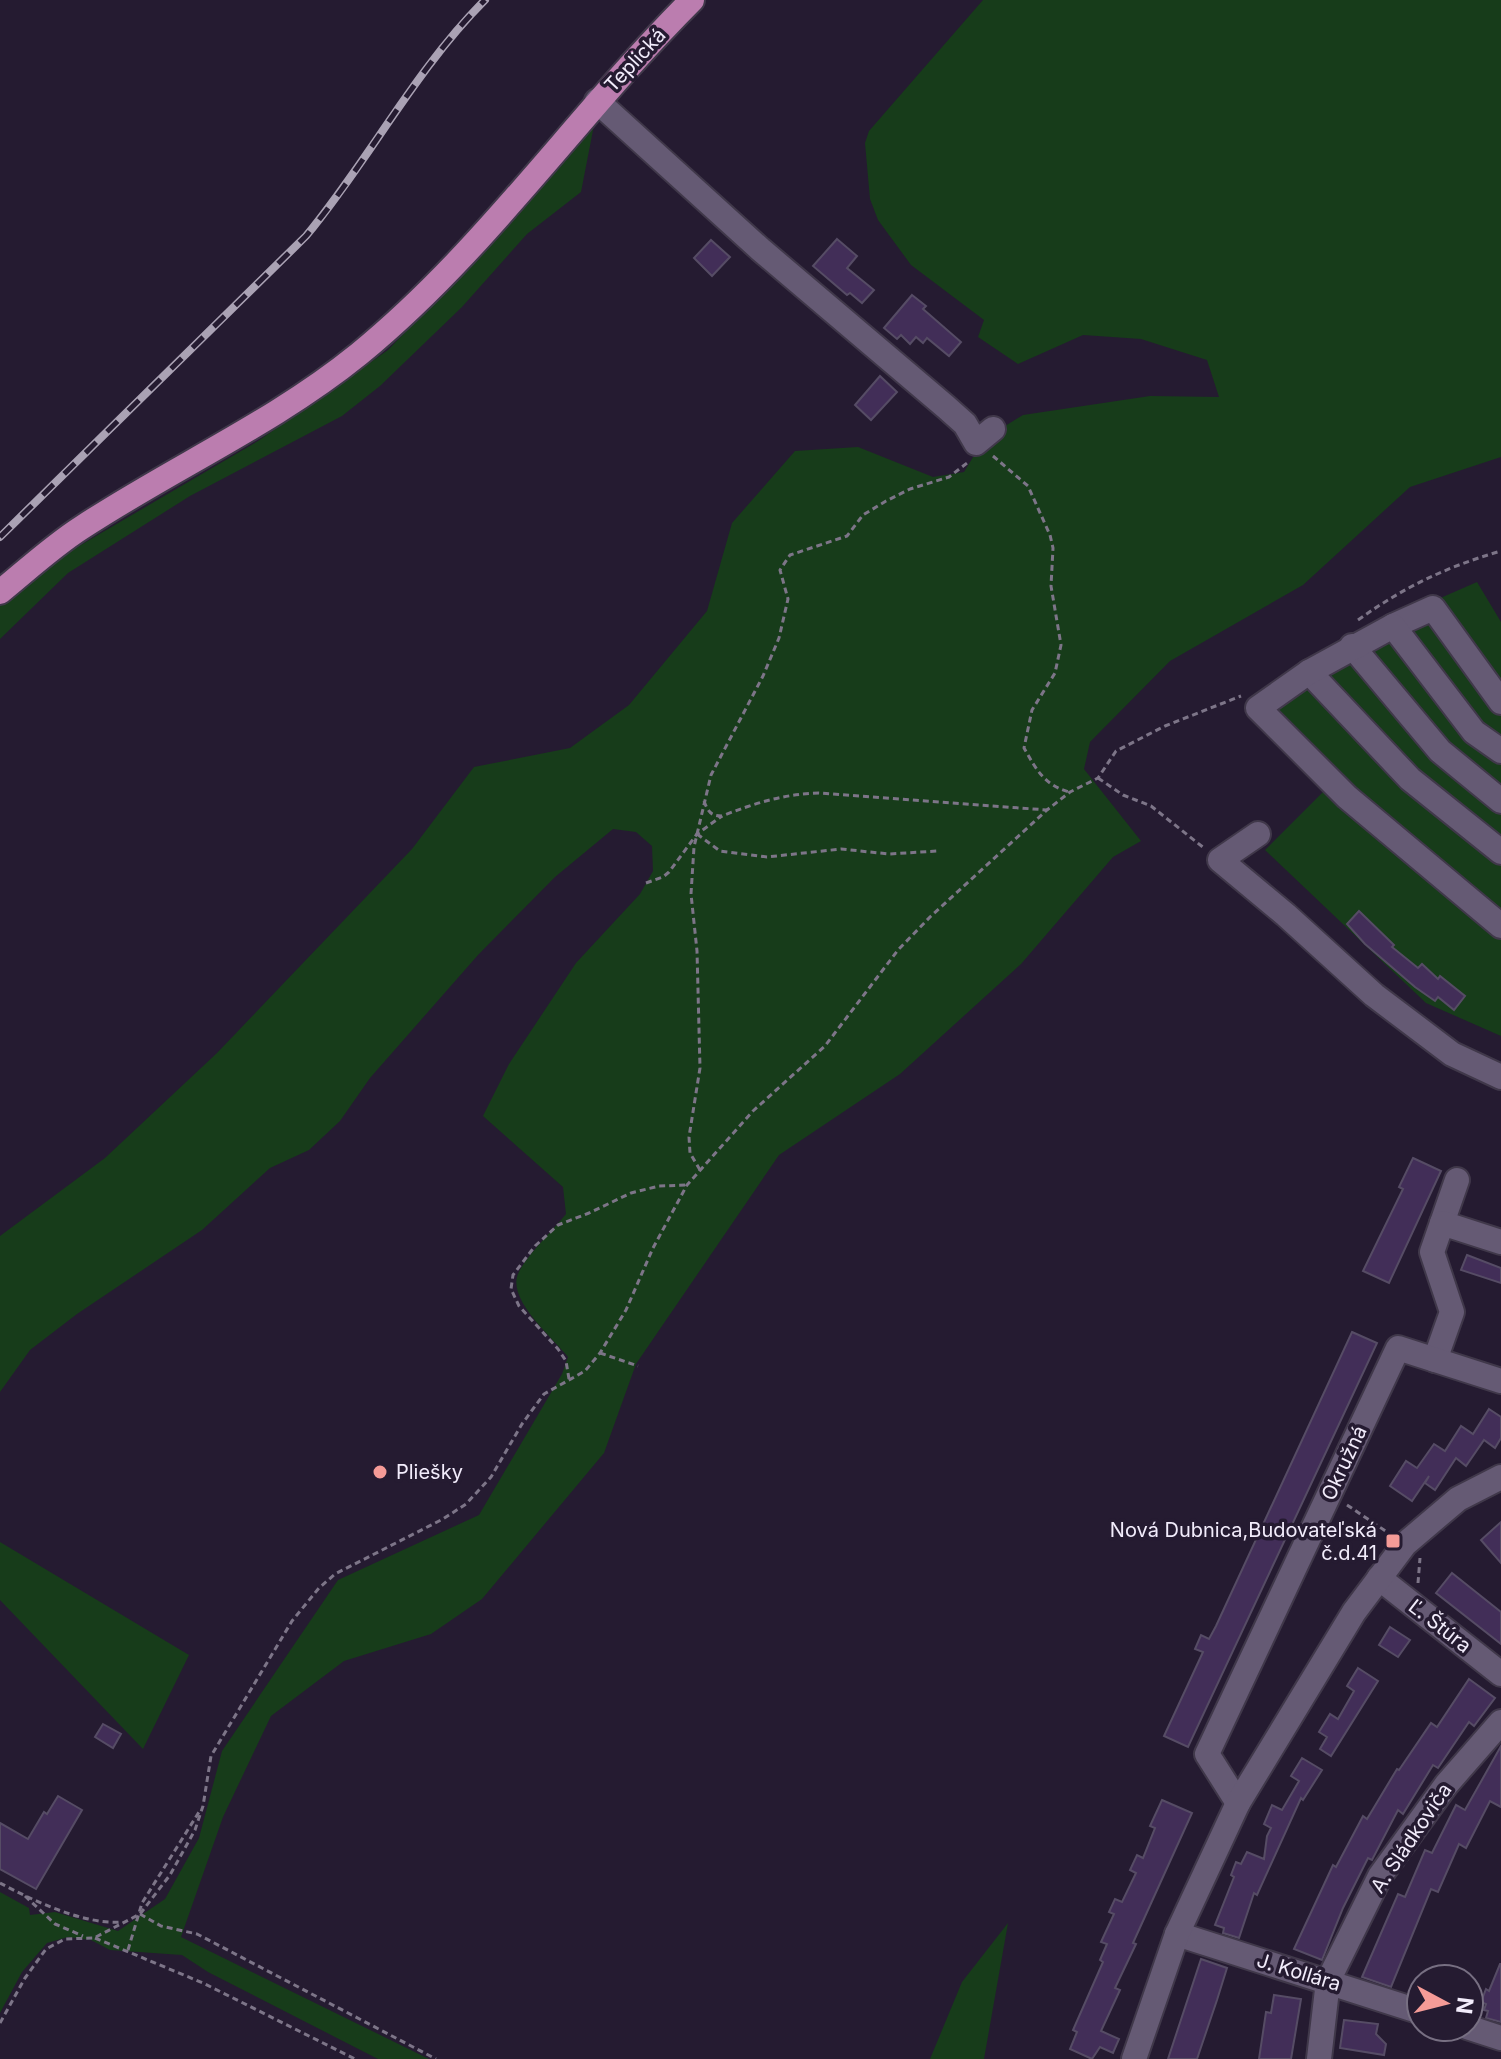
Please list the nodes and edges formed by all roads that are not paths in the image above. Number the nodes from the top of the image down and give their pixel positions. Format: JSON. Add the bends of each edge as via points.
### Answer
{"nodes":[{"id":1,"x":692,"y":0,"type":"edge"},
{"id":2,"x":597,"y":101,"type":"junction"},
{"id":3,"x":984,"y":436,"type":"road end"},
{"id":4,"x":0,"y":592,"type":"edge"},
{"id":5,"x":1393,"y":626,"type":"junction"},
{"id":6,"x":1352,"y":646,"type":"junction"},
{"id":7,"x":1309,"y":672,"type":"junction"},
{"id":8,"x":1501,"y":702,"type":"edge"},
{"id":9,"x":1501,"y":751,"type":"edge"},
{"id":10,"x":1501,"y":801,"type":"edge"},
{"id":11,"x":1258,"y":834,"type":"dead end"},
{"id":12,"x":1501,"y":852,"type":"edge"},
{"id":13,"x":1501,"y":926,"type":"edge"},
{"id":14,"x":1501,"y":1077,"type":"edge"},
{"id":15,"x":1457,"y":1180,"type":"dead end"},
{"id":16,"x":1442,"y":1223,"type":"junction"},
{"id":17,"x":1501,"y":1242,"type":"edge"},
{"id":18,"x":1435,"y":1360,"type":"junction"},
{"id":19,"x":1501,"y":1381,"type":"edge"},
{"id":20,"x":1501,"y":1477,"type":"edge"},
{"id":21,"x":1379,"y":1578,"type":"junction"},
{"id":22,"x":1501,"y":1674,"type":"edge"},
{"id":23,"x":1501,"y":1722,"type":"edge"},
{"id":24,"x":1238,"y":1803,"type":"junction"},
{"id":25,"x":1177,"y":1934,"type":"junction"},
{"id":26,"x":1328,"y":1981,"type":"junction"},
{"id":27,"x":1405,"y":2007,"type":"edge"},
{"id":28,"x":1134,"y":2059,"type":"edge"},
{"id":29,"x":1319,"y":2059,"type":"edge"}],
"edges":[{"from":1,"to":2,"type":"main road","name":"Teplická"},
{"from":2,"to":3,"type":"street","via":[[972,433]]},
{"from":2,"to":4,"type":"main road","name":"Teplická","via":[[470,250],[417,305],[356,356],[261,421],[78,530]]},
{"from":5,"to":6,"type":"street"},
{"from":5,"to":8,"type":"street","via":[[1433,608]]},
{"from":5,"to":9,"type":"street","via":[[1474,732]]},
{"from":6,"to":7,"type":"street"},
{"from":6,"to":10,"type":"street","via":[[1440,751]]},
{"from":7,"to":12,"type":"street","via":[[1410,779]]},
{"from":7,"to":13,"type":"street","via":[[1258,708],[1347,797]]},
{"from":11,"to":14,"type":"street","via":[[1220,860],[1374,995],[1452,1054]]},
{"from":15,"to":16,"type":"street"},
{"from":16,"to":17,"type":"street"},
{"from":16,"to":18,"type":"street","via":[[1432,1252],[1452,1312]]},
{"from":18,"to":19,"type":"street","name":"Okružná"},
{"from":18,"to":24,"type":"street","name":"Okružná","via":[[1398,1348],[1207,1754]]},
{"from":20,"to":21,"type":"street","via":[[1458,1499],[1405,1544]]},
{"from":21,"to":22,"type":"street","name":"Ľ. Štúra"},
{"from":21,"to":24,"type":"street"},
{"from":23,"to":26,"type":"street","name":"A. Sládkoviča","via":[[1446,1785],[1380,1876]]},
{"from":24,"to":25,"type":"street"},
{"from":25,"to":26,"type":"street","name":"J. Kollára"},
{"from":25,"to":28,"type":"street"},
{"from":26,"to":27,"type":"street","name":"J. Kollára"},
{"from":26,"to":29,"type":"street","name":"A. Sládkoviča"}]}
